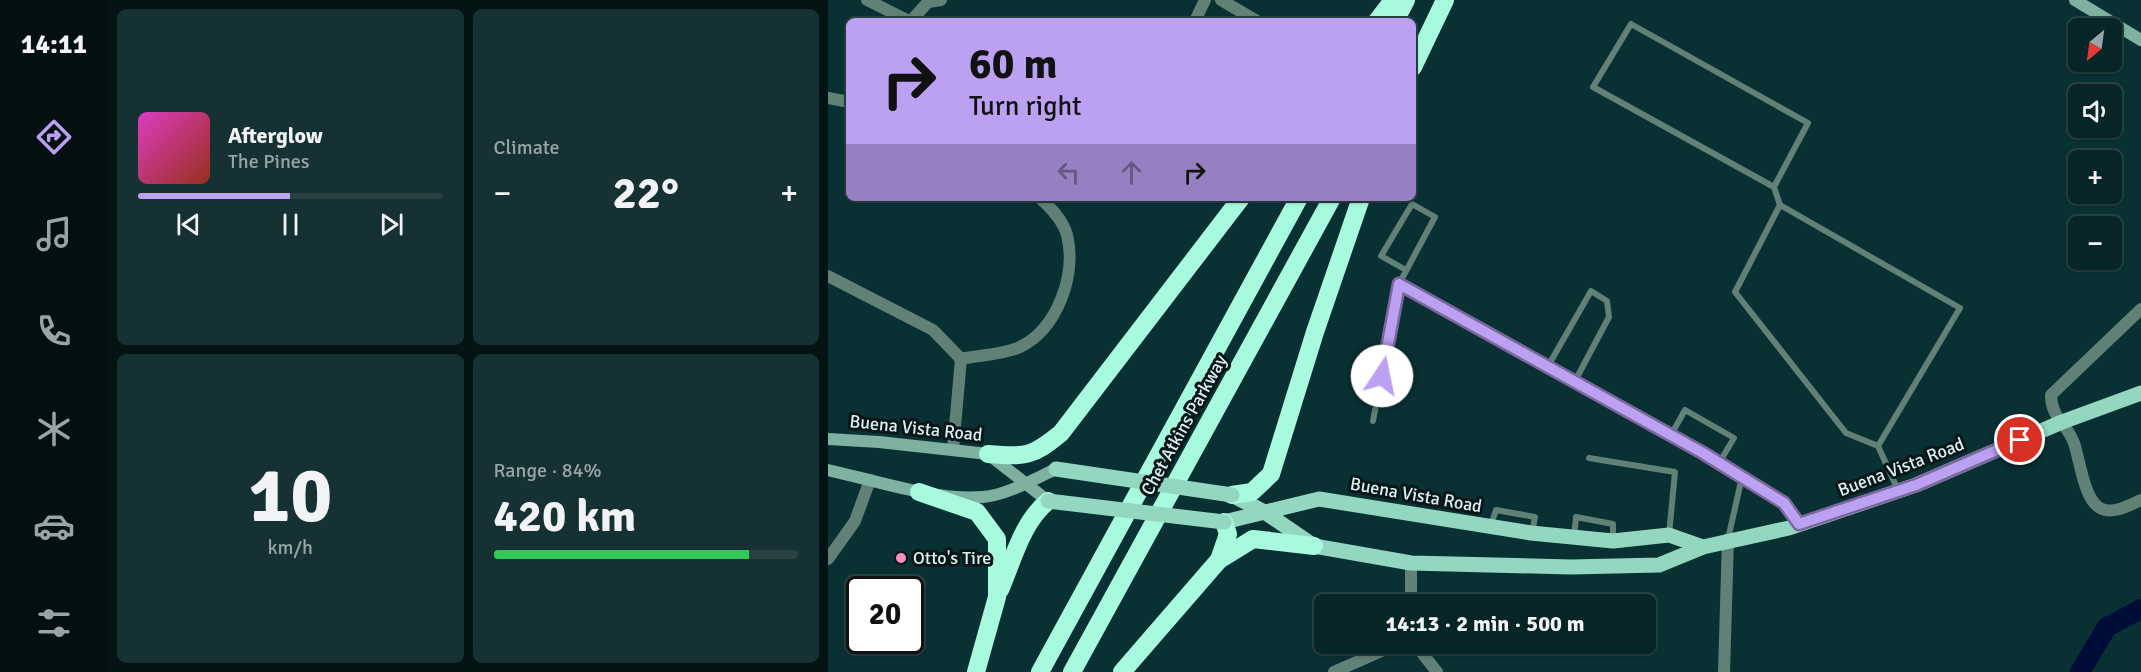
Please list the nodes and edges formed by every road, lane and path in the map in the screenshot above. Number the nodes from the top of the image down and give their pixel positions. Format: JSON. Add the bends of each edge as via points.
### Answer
{"nodes":[{"id":1,"x":867,"y":0,"type":"edge"},
{"id":2,"x":941,"y":0,"type":"edge"},
{"id":3,"x":1205,"y":0,"type":"edge"},
{"id":4,"x":1221,"y":0,"type":"edge"},
{"id":5,"x":1393,"y":0,"type":"edge"},
{"id":6,"x":1406,"y":0,"type":"edge"},
{"id":7,"x":1443,"y":0,"type":"edge"},
{"id":8,"x":2075,"y":0,"type":"edge"},
{"id":9,"x":904,"y":18,"type":"edge"},
{"id":10,"x":913,"y":18,"type":"edge"},
{"id":11,"x":1196,"y":18,"type":"edge"},
{"id":12,"x":1252,"y":18,"type":"edge"},
{"id":13,"x":1379,"y":18,"type":"edge"},
{"id":14,"x":1397,"y":18,"type":"edge"},
{"id":15,"x":2141,"y":40,"type":"edge"},
{"id":16,"x":1416,"y":46,"type":"edge"},
{"id":17,"x":1416,"y":60,"type":"edge"},
{"id":18,"x":828,"y":98,"type":"edge"},
{"id":19,"x":846,"y":101,"type":"edge"},
{"id":20,"x":1774,"y":187,"type":"junction"},
{"id":21,"x":1043,"y":201,"type":"edge"},
{"id":22,"x":1239,"y":201,"type":"edge"},
{"id":23,"x":1297,"y":201,"type":"edge"},
{"id":24,"x":1330,"y":201,"type":"edge"},
{"id":25,"x":1360,"y":201,"type":"edge"},
{"id":26,"x":1780,"y":205,"type":"junction"},
{"id":27,"x":1406,"y":270,"type":"junction"},
{"id":28,"x":828,"y":276,"type":"edge"},
{"id":29,"x":1399,"y":284,"type":"junction"},
{"id":30,"x":2141,"y":309,"type":"edge"},
{"id":31,"x":961,"y":359,"type":"junction"},
{"id":32,"x":1547,"y":368,"type":"junction"},
{"id":33,"x":1574,"y":383,"type":"junction"},
{"id":34,"x":2141,"y":393,"type":"edge"},
{"id":35,"x":1373,"y":421,"type":"dead end"},
{"id":36,"x":2062,"y":422,"type":"junction"},
{"id":37,"x":1671,"y":435,"type":"junction"},
{"id":38,"x":828,"y":439,"type":"edge"},
{"id":39,"x":1878,"y":446,"type":"junction"},
{"id":40,"x":954,"y":449,"type":"junction"},
{"id":41,"x":988,"y":454,"type":"junction"},
{"id":42,"x":1589,"y":458,"type":"dead end"},
{"id":43,"x":1719,"y":463,"type":"junction"},
{"id":44,"x":1056,"y":469,"type":"joint"},
{"id":45,"x":828,"y":470,"type":"edge"},
{"id":46,"x":1742,"y":477,"type":"junction"},
{"id":47,"x":870,"y":480,"type":"junction"},
{"id":48,"x":1028,"y":483,"type":"junction"},
{"id":49,"x":1898,"y":491,"type":"junction"},
{"id":50,"x":919,"y":492,"type":"junction"},
{"id":51,"x":1232,"y":495,"type":"junction"},
{"id":52,"x":2141,"y":500,"type":"edge"},
{"id":53,"x":1048,"y":501,"type":"junction"},
{"id":54,"x":1266,"y":513,"type":"junction"},
{"id":55,"x":1224,"y":522,"type":"junction"},
{"id":56,"x":1799,"y":524,"type":"junction"},
{"id":57,"x":1669,"y":535,"type":"junction"},
{"id":58,"x":1728,"y":539,"type":"junction"},
{"id":59,"x":1314,"y":546,"type":"junction"},
{"id":60,"x":1703,"y":547,"type":"junction"},
{"id":61,"x":828,"y":559,"type":"edge"},
{"id":62,"x":1220,"y":560,"type":"junction"},
{"id":63,"x":1411,"y":563,"type":"junction"},
{"id":64,"x":1410,"y":594,"type":"edge"},
{"id":65,"x":997,"y":597,"type":"junction"},
{"id":66,"x":1374,"y":654,"type":"edge"},
{"id":67,"x":1423,"y":654,"type":"edge"},
{"id":68,"x":975,"y":672,"type":"edge"},
{"id":69,"x":1040,"y":672,"type":"edge"},
{"id":70,"x":1072,"y":672,"type":"edge"},
{"id":71,"x":1122,"y":672,"type":"edge"},
{"id":72,"x":1334,"y":672,"type":"edge"},
{"id":73,"x":1437,"y":672,"type":"edge"},
{"id":74,"x":1724,"y":672,"type":"edge"}],
"edges":[{"from":1,"to":9,"type":"street"},
{"from":2,"to":10,"type":"street","via":[[928,2]]},
{"from":3,"to":11,"type":"street"},
{"from":4,"to":12,"type":"street"},
{"from":5,"to":13,"type":"highway"},
{"from":6,"to":14,"type":"highway"},
{"from":7,"to":16,"type":"highway"},
{"from":7,"to":17,"type":"highway"},
{"from":8,"to":15,"type":"main road"},
{"from":18,"to":19,"type":"street"},
{"from":20,"to":20,"type":"lane","via":[[1808,123],[1631,24],[1593,87]]},
{"from":20,"to":26,"type":"lane"},
{"from":21,"to":31,"type":"street","via":[[1058,217],[1067,235],[1063,294],[1048,325],[1018,348]]},
{"from":22,"to":41,"type":"highway","via":[[1061,433],[1037,452],[1016,457]]},
{"from":23,"to":69,"type":"highway","name":"Chet Atkins Parkway"},
{"from":24,"to":70,"type":"highway","name":"Chet Atkins Parkway"},
{"from":25,"to":51,"type":"highway","via":[[1271,474],[1252,492]]},
{"from":26,"to":39,"type":"lane","via":[[1736,292],[1846,433]]},
{"from":26,"to":39,"type":"lane","via":[[1960,308]]},
{"from":27,"to":27,"type":"lane","via":[[1435,217],[1412,204],[1381,256]]},
{"from":27,"to":29,"type":"lane"},
{"from":28,"to":31,"type":"street","via":[[933,330]]},
{"from":29,"to":32,"type":"lane"},
{"from":29,"to":35,"type":"lane"},
{"from":30,"to":36,"type":"street","via":[[2051,395],[2051,409]]},
{"from":31,"to":40,"type":"street"},
{"from":32,"to":33,"type":"lane"},
{"from":32,"to":33,"type":"lane","via":[[1590,291],[1607,301],[1609,316]]},
{"from":33,"to":37,"type":"lane"},
{"from":34,"to":36,"type":"main road","name":"Buena Vista Road"},
{"from":36,"to":49,"type":"main road","name":"Buena Vista Road"},
{"from":36,"to":52,"type":"street","via":[[2074,441],[2091,502],[2103,510],[2118,510]]},
{"from":37,"to":43,"type":"lane"},
{"from":37,"to":43,"type":"lane","via":[[1685,410],[1734,438]]},
{"from":38,"to":40,"type":"main road","name":"Buena Vista Road"},
{"from":39,"to":49,"type":"lane"},
{"from":40,"to":41,"type":"main road","name":"Buena Vista Road"},
{"from":41,"to":48,"type":"main road","name":"Buena Vista Road"},
{"from":42,"to":57,"type":"lane","via":[[1675,472]]},
{"from":43,"to":46,"type":"lane"},
{"from":44,"to":48,"type":"main road","name":"Buena Vista Road"},
{"from":44,"to":51,"type":"main road","name":"Buena Vista Road","bridge":true},
{"from":45,"to":47,"type":"main road","name":"Buena Vista Road"},
{"from":46,"to":56,"type":"lane","via":[[1784,503]]},
{"from":46,"to":58,"type":"lane"},
{"from":47,"to":50,"type":"main road","name":"Buena Vista Road"},
{"from":47,"to":61,"type":"street","via":[[855,521]]},
{"from":48,"to":50,"type":"main road","name":"Buena Vista Road","via":[[984,497]]},
{"from":48,"to":53,"type":"main road","name":"Buena Vista Road"},
{"from":49,"to":56,"type":"main road","name":"Buena Vista Road"},
{"from":50,"to":65,"type":"highway","via":[[977,512],[989,525],[997,539]]},
{"from":51,"to":54,"type":"main road","name":"Buena Vista Road"},
{"from":53,"to":55,"type":"main road","name":"Buena Vista Road","bridge":true},
{"from":53,"to":65,"type":"highway","via":[[1037,510],[1021,538]]},
{"from":54,"to":55,"type":"main road","name":"Buena Vista Road"},
{"from":54,"to":57,"type":"main road","name":"Buena Vista Road","via":[[1319,499],[1532,533],[1613,541]]},
{"from":54,"to":59,"type":"main road","name":"Buena Vista Road"},
{"from":55,"to":62,"type":"highway","via":[[1228,534]]},
{"from":56,"to":58,"type":"main road","name":"Buena Vista Road"},
{"from":57,"to":60,"type":"main road","name":"Buena Vista Road"},
{"from":58,"to":60,"type":"main road","name":"Buena Vista Road"},
{"from":58,"to":74,"type":"street"},
{"from":59,"to":62,"type":"highway","via":[[1253,539]]},
{"from":59,"to":63,"type":"main road","name":"Buena Vista Road"},
{"from":60,"to":63,"type":"main road","name":"Buena Vista Road","via":[[1659,565]]},
{"from":62,"to":71,"type":"highway"},
{"from":63,"to":64,"type":"street"},
{"from":65,"to":68,"type":"highway"},
{"from":66,"to":72,"type":"street"},
{"from":67,"to":73,"type":"street"}]}
